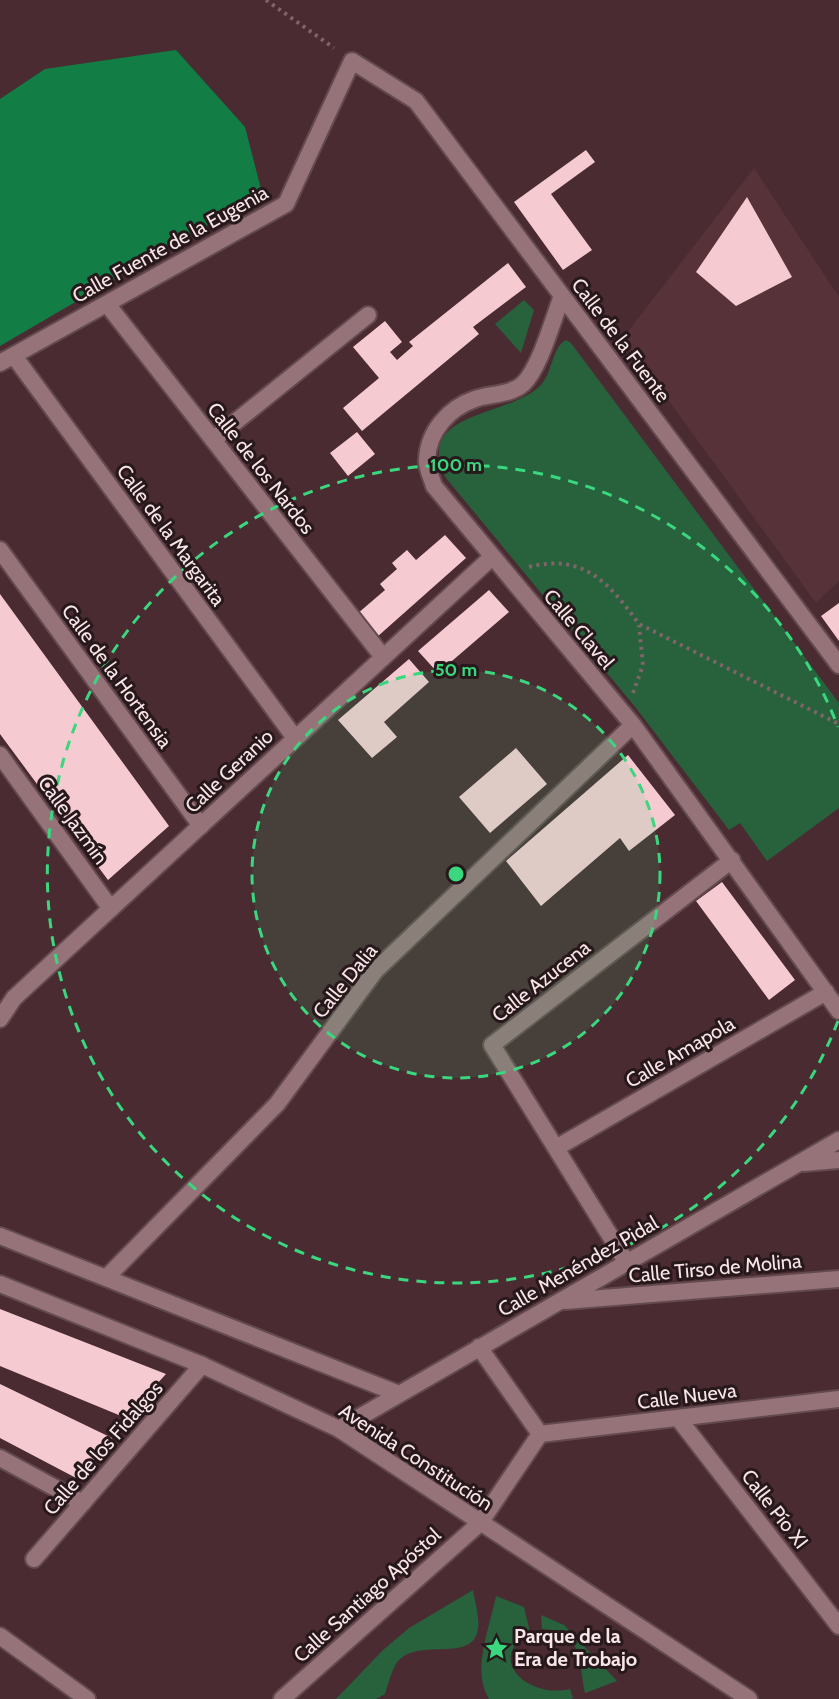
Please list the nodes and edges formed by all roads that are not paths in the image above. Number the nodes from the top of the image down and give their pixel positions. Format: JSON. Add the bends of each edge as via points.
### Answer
{"nodes":[{"id":1,"x":352,"y":60,"type":"joint"},
{"id":2,"x":562,"y":296,"type":"junction"},
{"id":3,"x":107,"y":304,"type":"junction"},
{"id":4,"x":368,"y":315,"type":"dead end"},
{"id":5,"x":7,"y":359,"type":"edge"},
{"id":6,"x":213,"y":440,"type":"junction"},
{"id":7,"x":0,"y":550,"type":"edge"},
{"id":8,"x":492,"y":557,"type":"junction"},
{"id":9,"x":383,"y":657,"type":"junction"},
{"id":10,"x":839,"y":665,"type":"edge"},
{"id":11,"x":629,"y":720,"type":"junction"},
{"id":12,"x":295,"y":738,"type":"junction"},
{"id":13,"x":0,"y":755,"type":"edge"},
{"id":14,"x":201,"y":826,"type":"junction"},
{"id":15,"x":732,"y":860,"type":"junction"},
{"id":16,"x":111,"y":909,"type":"junction"},
{"id":17,"x":826,"y":992,"type":"junction"},
{"id":18,"x":839,"y":1011,"type":"edge"},
{"id":19,"x":0,"y":1019,"type":"edge"},
{"id":20,"x":839,"y":1140,"type":"edge"},
{"id":21,"x":556,"y":1148,"type":"junction"},
{"id":22,"x":839,"y":1160,"type":"edge"},
{"id":23,"x":799,"y":1163,"type":"junction"},
{"id":24,"x":0,"y":1236,"type":"edge"},
{"id":25,"x":627,"y":1263,"type":"junction"},
{"id":26,"x":106,"y":1278,"type":"junction"},
{"id":27,"x":839,"y":1279,"type":"edge"},
{"id":28,"x":0,"y":1284,"type":"edge"},
{"id":29,"x":559,"y":1302,"type":"junction"},
{"id":30,"x":479,"y":1347,"type":"junction"},
{"id":31,"x":202,"y":1365,"type":"junction"},
{"id":32,"x":399,"y":1394,"type":"junction"},
{"id":33,"x":839,"y":1399,"type":"edge"},
{"id":34,"x":678,"y":1418,"type":"junction"},
{"id":35,"x":339,"y":1429,"type":"junction"},
{"id":36,"x":540,"y":1434,"type":"junction"},
{"id":37,"x":0,"y":1458,"type":"edge"},
{"id":38,"x":83,"y":1503,"type":"junction"},
{"id":39,"x":480,"y":1523,"type":"junction"},
{"id":40,"x":34,"y":1559,"type":"dead end"},
{"id":41,"x":839,"y":1626,"type":"edge"},
{"id":42,"x":0,"y":1636,"type":"edge"},
{"id":43,"x":87,"y":1699,"type":"edge"},
{"id":44,"x":282,"y":1699,"type":"edge"},
{"id":45,"x":749,"y":1699,"type":"edge"}],
"edges":[{"from":1,"to":2,"type":"street","name":"Calle de la Fuente","via":[[416,101]]},
{"from":1,"to":3,"type":"street","name":"Calle Fuente de la Eugenia","via":[[286,204]]},
{"from":2,"to":8,"type":"street","name":"Calle Clavel","via":[[535,364],[522,384],[474,399],[444,417],[430,441],[426,462],[434,486]]},
{"from":2,"to":10,"type":"street","name":"Calle de la Fuente"},
{"from":3,"to":5,"type":"street","name":"Calle Fuente de la Eugenia"},
{"from":3,"to":6,"type":"street","name":"Calle de los Nardos"},
{"from":4,"to":6,"type":"street"},
{"from":5,"to":12,"type":"street","name":"Calle de la Margarita"},
{"from":6,"to":9,"type":"street","name":"Calle de los Nardos"},
{"from":7,"to":14,"type":"street","name":"Calle de la Hortensia"},
{"from":8,"to":9,"type":"street","name":"Calle Geranio"},
{"from":8,"to":11,"type":"street","name":"Calle Clavel"},
{"from":9,"to":12,"type":"street","name":"Calle Geranio"},
{"from":11,"to":15,"type":"street","name":"Calle Clavel"},
{"from":11,"to":26,"type":"street","name":"Calle Dalia","via":[[375,970],[277,1104]]},
{"from":12,"to":14,"type":"street","name":"Calle Geranio"},
{"from":13,"to":16,"type":"street","name":"Calle Jazmín"},
{"from":14,"to":16,"type":"street","name":"Calle Geranio"},
{"from":15,"to":17,"type":"street","name":"Calle Clavel"},
{"from":15,"to":21,"type":"street","name":"Calle Azucena","via":[[492,1045]]},
{"from":16,"to":19,"type":"street","name":"Calle Geranio","via":[[14,998]]},
{"from":17,"to":18,"type":"street","name":"Calle Clavel"},
{"from":17,"to":21,"type":"street","name":"Calle Amapola"},
{"from":20,"to":23,"type":"street","name":"Calle Menéndez Pidal"},
{"from":21,"to":25,"type":"street","name":"Calle Azucena"},
{"from":22,"to":23,"type":"street"},
{"from":23,"to":25,"type":"street","name":"Calle Menéndez Pidal"},
{"from":24,"to":26,"type":"street","name":"Avenida Constitución"},
{"from":25,"to":29,"type":"street","name":"Calle Menéndez Pidal"},
{"from":26,"to":32,"type":"street","name":"Avenida Constitución"},
{"from":27,"to":29,"type":"street","name":"Calle Tirso de Molina"},
{"from":28,"to":31,"type":"street","name":"Avenida Constitución"},
{"from":29,"to":30,"type":"street","name":"Calle Menéndez Pidal"},
{"from":30,"to":32,"type":"street","name":"Calle Menéndez Pidal"},
{"from":30,"to":36,"type":"street"},
{"from":31,"to":35,"type":"street","name":"Avenida Constitución"},
{"from":31,"to":38,"type":"street","name":"Calle de los Fidalgos"},
{"from":32,"to":35,"type":"street","name":"Calle Menéndez Pidal"},
{"from":33,"to":34,"type":"street","name":"Calle Nueva"},
{"from":34,"to":36,"type":"street","name":"Calle Nueva"},
{"from":34,"to":41,"type":"street","name":"Calle Pío XI"},
{"from":35,"to":39,"type":"street","name":"Avenida Constitución"},
{"from":36,"to":39,"type":"street"},
{"from":37,"to":38,"type":"street"},
{"from":38,"to":40,"type":"street","name":"Calle de los Fidalgos"},
{"from":39,"to":44,"type":"street","name":"Calle Santiago Apóstol"},
{"from":39,"to":45,"type":"street","name":"Avenida Constitución"},
{"from":42,"to":43,"type":"street"}]}
